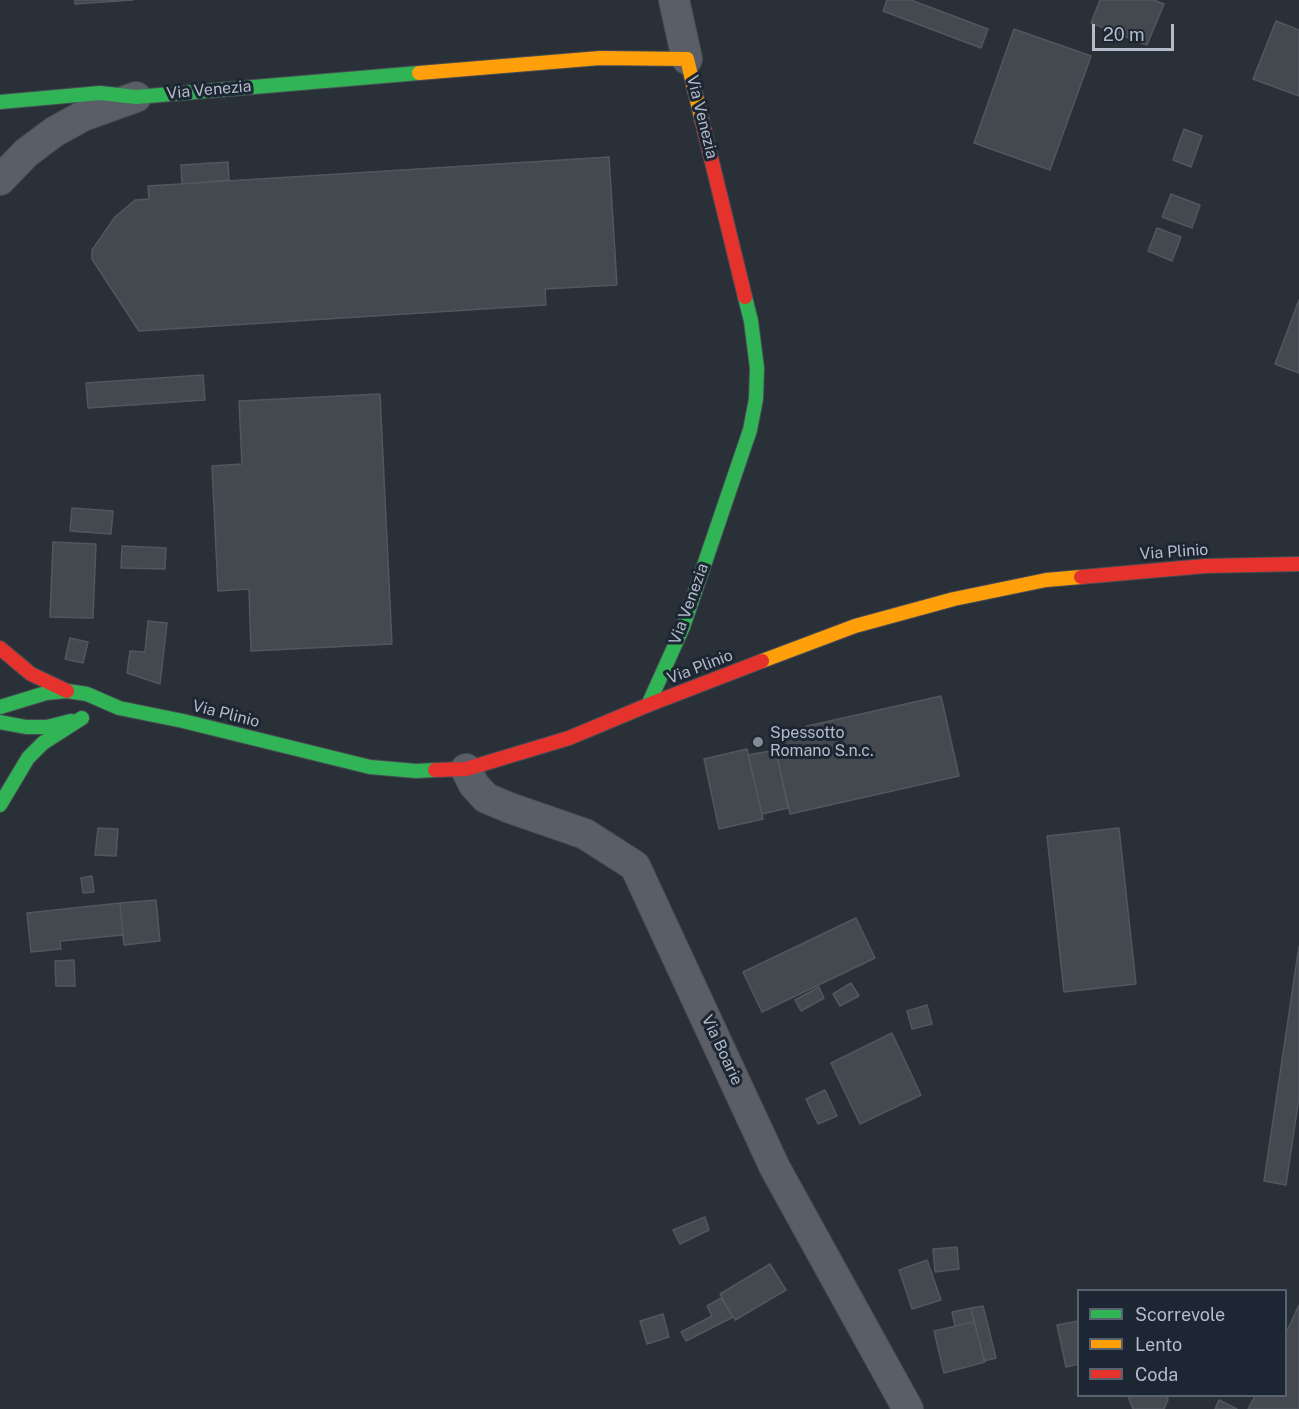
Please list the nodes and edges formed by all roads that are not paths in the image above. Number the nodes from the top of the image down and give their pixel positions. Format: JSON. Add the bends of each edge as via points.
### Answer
{"nodes":[{"id":1,"x":674,"y":0,"type":"edge"},
{"id":2,"x":687,"y":58,"type":"junction"},
{"id":3,"x":136,"y":97,"type":"junction"},
{"id":4,"x":0,"y":102,"type":"edge"},
{"id":5,"x":0,"y":180,"type":"edge"},
{"id":6,"x":1299,"y":564,"type":"edge"},
{"id":7,"x":0,"y":648,"type":"edge"},
{"id":8,"x":67,"y":691,"type":"junction"},
{"id":9,"x":648,"y":705,"type":"junction"},
{"id":10,"x":0,"y":707,"type":"edge"},
{"id":11,"x":119,"y":708,"type":"junction"},
{"id":12,"x":91,"y":716,"type":"junction"},
{"id":13,"x":0,"y":722,"type":"edge"},
{"id":14,"x":466,"y":769,"type":"junction"},
{"id":15,"x":0,"y":805,"type":"edge"},
{"id":16,"x":908,"y":1409,"type":"edge"}],
"edges":[{"from":1,"to":2,"type":"street"},
{"from":2,"to":3,"type":"street","name":"Via Venezia","via":[[600,58]]},
{"from":2,"to":9,"type":"street","name":"Via Venezia","via":[[751,321],[756,399],[750,430],[682,627]]},
{"from":3,"to":4,"type":"street","name":"Via Venezia","via":[[100,93]]},
{"from":3,"to":5,"type":"street","name":"Via Venezia","via":[[83,116],[54,132]]},
{"from":6,"to":9,"type":"street","name":"Via Plinio","via":[[1205,566],[1046,580],[954,599],[855,626]]},
{"from":7,"to":8,"type":"street","via":[[31,674]]},
{"from":8,"to":10,"type":"street","name":"Via Plinio"},
{"from":8,"to":11,"type":"street","name":"Via Plinio","via":[[87,694]]},
{"from":9,"to":14,"type":"street","name":"Via Plinio","via":[[568,738]]},
{"from":11,"to":12,"type":"street","name":"Via Plinio"},
{"from":11,"to":14,"type":"street","name":"Via Plinio","via":[[370,767],[416,771]]},
{"from":12,"to":13,"type":"street","name":"Via Plinio","via":[[47,727]]},
{"from":12,"to":15,"type":"street","via":[[52,737],[28,758]]},
{"from":14,"to":16,"type":"street","name":"Via Boarie","via":[[486,798],[585,834],[635,866],[775,1167]]}]}
